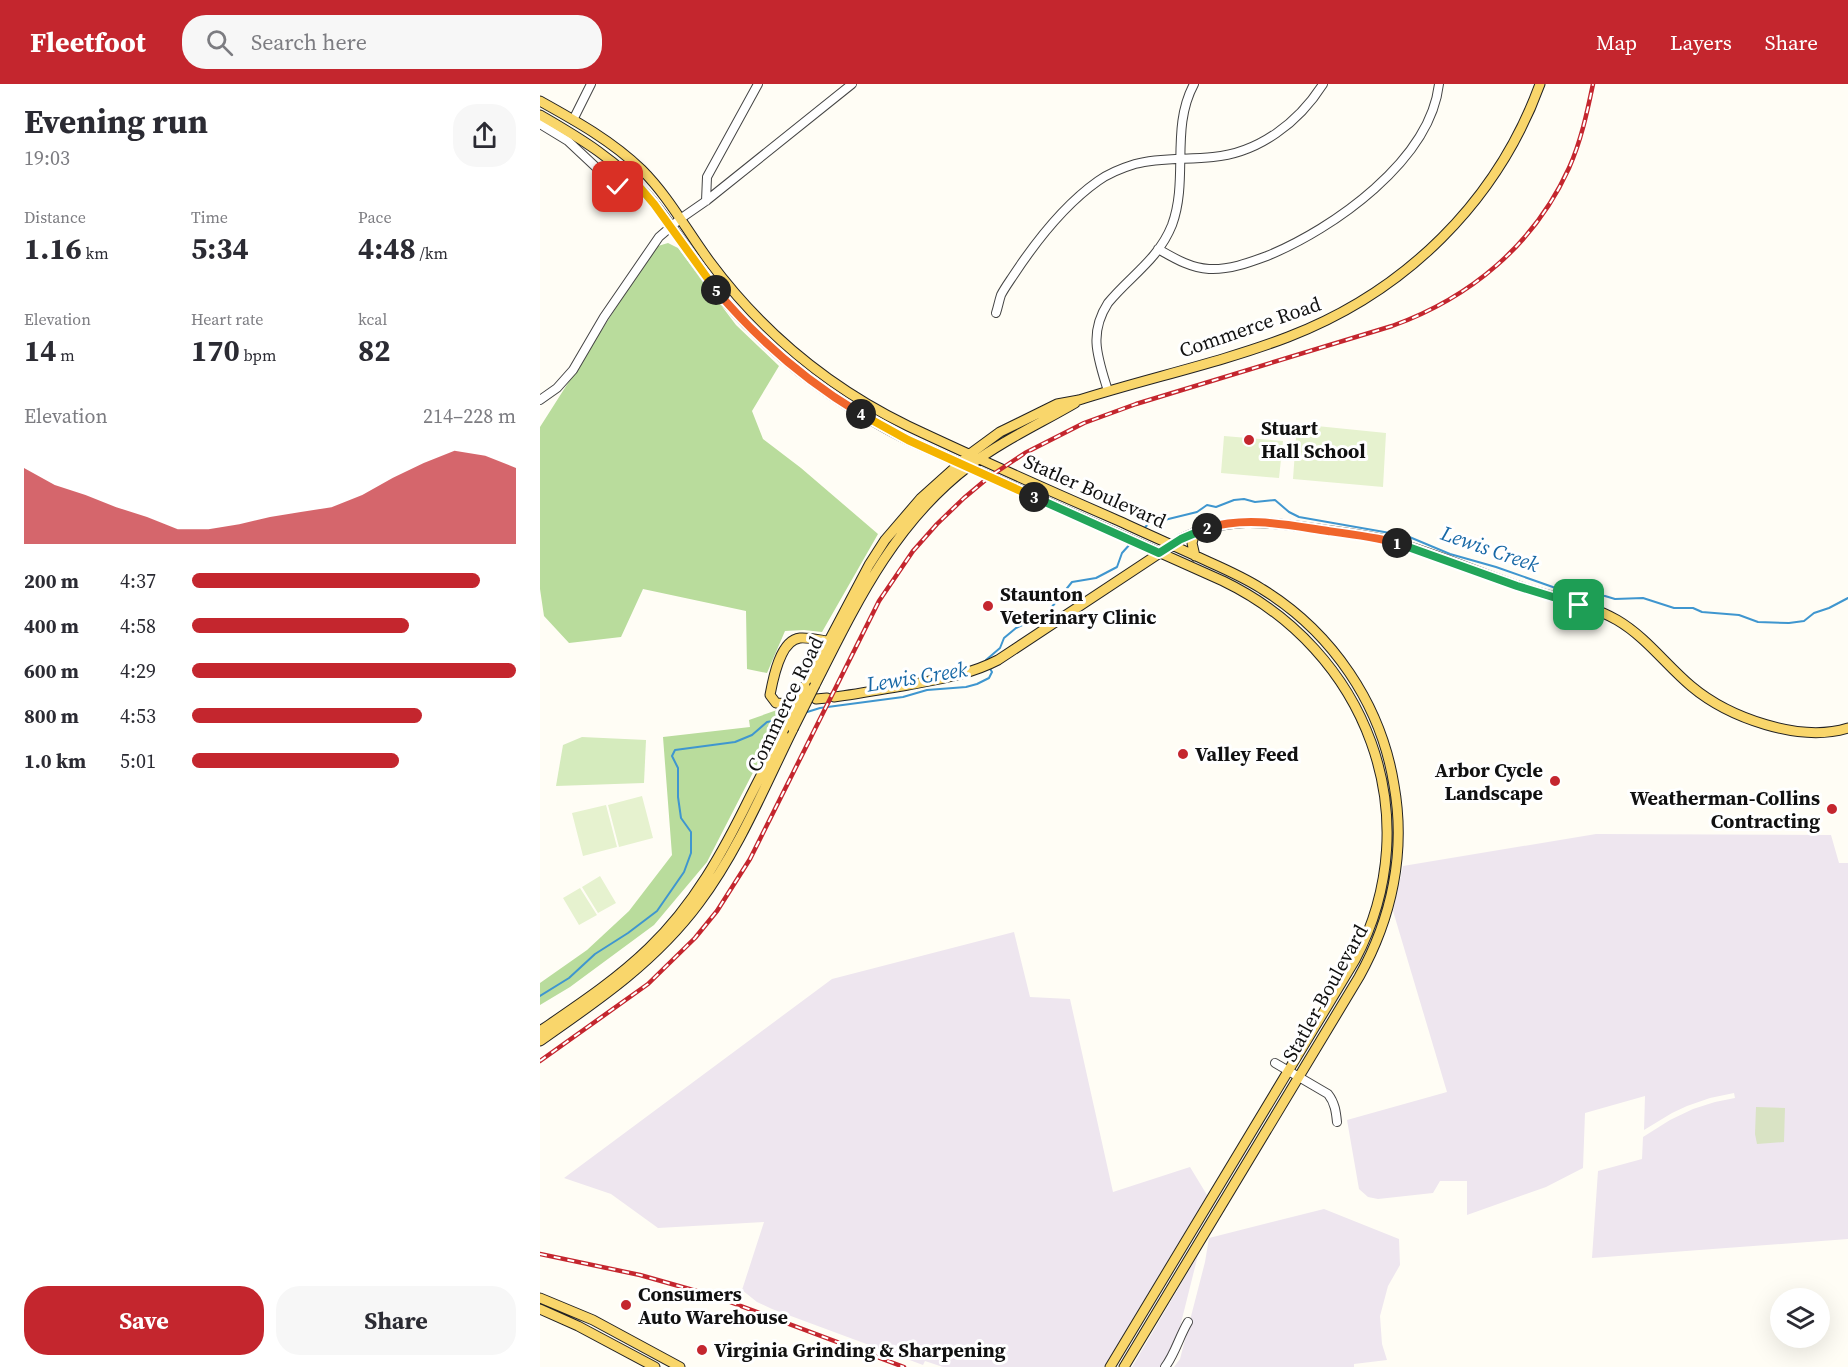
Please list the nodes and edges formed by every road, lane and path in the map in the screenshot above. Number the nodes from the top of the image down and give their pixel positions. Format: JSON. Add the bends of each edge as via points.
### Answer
{"nodes":[{"id":1,"x":591,"y":84,"type":"edge"},
{"id":2,"x":758,"y":84,"type":"edge"},
{"id":3,"x":852,"y":84,"type":"edge"},
{"id":4,"x":1194,"y":84,"type":"edge"},
{"id":5,"x":1323,"y":84,"type":"edge"},
{"id":6,"x":1439,"y":84,"type":"edge"},
{"id":7,"x":1540,"y":84,"type":"edge"},
{"id":8,"x":540,"y":101,"type":"edge"},
{"id":9,"x":540,"y":115,"type":"edge"},
{"id":10,"x":573,"y":120,"type":"junction"},
{"id":11,"x":540,"y":124,"type":"edge"},
{"id":12,"x":1180,"y":159,"type":"junction"},
{"id":13,"x":637,"y":184,"type":"junction"},
{"id":14,"x":706,"y":201,"type":"junction"},
{"id":15,"x":680,"y":219,"type":"junction"},
{"id":16,"x":671,"y":228,"type":"junction"},
{"id":17,"x":1158,"y":249,"type":"junction"},
{"id":18,"x":996,"y":313,"type":"dead end"},
{"id":19,"x":1108,"y":391,"type":"junction"},
{"id":20,"x":542,"y":397,"type":"edge"},
{"id":21,"x":1078,"y":400,"type":"junction"},
{"id":22,"x":970,"y":454,"type":"junction"},
{"id":23,"x":980,"y":459,"type":"junction"},
{"id":24,"x":964,"y":465,"type":"junction"},
{"id":25,"x":1195,"y":532,"type":"junction"},
{"id":26,"x":1134,"y":542,"type":"junction"},
{"id":27,"x":1171,"y":545,"type":"junction"},
{"id":28,"x":1155,"y":551,"type":"junction"},
{"id":29,"x":1195,"y":555,"type":"junction"},
{"id":30,"x":1138,"y":559,"type":"junction"},
{"id":31,"x":832,"y":642,"type":"junction"},
{"id":32,"x":816,"y":699,"type":"dead end"},
{"id":33,"x":789,"y":704,"type":"dead end"},
{"id":34,"x":1848,"y":728,"type":"edge"},
{"id":35,"x":788,"y":730,"type":"junction"},
{"id":36,"x":540,"y":1031,"type":"edge"},
{"id":37,"x":540,"y":1041,"type":"edge"},
{"id":38,"x":1275,"y":1063,"type":"dead end"},
{"id":39,"x":1288,"y":1072,"type":"junction"},
{"id":40,"x":1299,"y":1077,"type":"junction"},
{"id":41,"x":1337,"y":1122,"type":"dead end"},
{"id":42,"x":540,"y":1298,"type":"edge"},
{"id":43,"x":540,"y":1309,"type":"edge"},
{"id":44,"x":1188,"y":1322,"type":"dead end"},
{"id":45,"x":655,"y":1367,"type":"edge"},
{"id":46,"x":680,"y":1367,"type":"edge"},
{"id":47,"x":1110,"y":1367,"type":"edge"},
{"id":48,"x":1124,"y":1367,"type":"edge"},
{"id":49,"x":1165,"y":1367,"type":"edge"}],
"edges":[{"from":1,"to":10,"type":"street"},
{"from":2,"to":14,"type":"street","via":[[707,177]]},
{"from":3,"to":14,"type":"street"},
{"from":4,"to":12,"type":"street","via":[[1182,120]]},
{"from":5,"to":12,"type":"street","via":[[1306,108],[1267,139],[1235,153]]},
{"from":6,"to":17,"type":"street","via":[[1434,108],[1409,151],[1364,198],[1322,229],[1278,251],[1230,268],[1198,268]]},
{"from":7,"to":19,"type":"main road","name":"Commerce Road","via":[[1509,151],[1476,201],[1433,248],[1395,279],[1346,311],[1291,336]]},
{"from":8,"to":10,"type":"main road","name":"Statler Boulevard"},
{"from":9,"to":13,"type":"main road","name":"Statler Boulevard","via":[[596,148]]},
{"from":10,"to":15,"type":"main road","name":"Statler Boulevard","via":[[612,145],[642,171]]},
{"from":11,"to":13,"type":"street","via":[[568,141],[616,186]]},
{"from":12,"to":17,"type":"street","via":[[1178,203]]},
{"from":12,"to":18,"type":"street","via":[[1138,163],[1111,173],[1089,188],[1052,224],[1022,263],[1001,296]]},
{"from":13,"to":16,"type":"main road","name":"Statler Boulevard"},
{"from":14,"to":15,"type":"street"},
{"from":15,"to":16,"type":"street"},
{"from":15,"to":22,"type":"main road","name":"Statler Boulevard","via":[[729,287],[810,366],[882,413]]},
{"from":16,"to":20,"type":"street","via":[[654,243],[573,370]]},
{"from":16,"to":24,"type":"main road","name":"Statler Boulevard","via":[[729,304],[760,338],[802,374],[872,421]]},
{"from":17,"to":19,"type":"street","via":[[1108,303],[1099,319],[1096,347]]},
{"from":19,"to":21,"type":"main road","name":"Commerce Road"},
{"from":21,"to":22,"type":"main road","name":"Commerce Road","via":[[1046,409],[1000,432]]},
{"from":21,"to":23,"type":"main road","name":"Commerce Road"},
{"from":22,"to":23,"type":"main road","name":"Statler Boulevard"},
{"from":22,"to":24,"type":"main road","name":"Commerce Road"},
{"from":23,"to":24,"type":"main road","name":"Commerce Road"},
{"from":23,"to":27,"type":"main road","name":"Statler Boulevard"},
{"from":24,"to":26,"type":"main road","name":"Statler Boulevard"},
{"from":24,"to":31,"type":"main road","name":"Commerce Road","via":[[921,498],[885,540],[854,590]]},
{"from":25,"to":27,"type":"main road"},
{"from":25,"to":29,"type":"main road"},
{"from":25,"to":34,"type":"main road","via":[[1223,524],[1262,522],[1401,544],[1612,617],[1631,629],[1697,691],[1738,714],[1801,732],[1826,733]]},
{"from":26,"to":28,"type":"main road","name":"Statler Boulevard"},
{"from":26,"to":30,"type":"main road"},
{"from":27,"to":28,"type":"main road"},
{"from":27,"to":29,"type":"main road","name":"Statler Boulevard"},
{"from":28,"to":30,"type":"main road"},
{"from":28,"to":39,"type":"main road","name":"Statler Boulevard","via":[[1247,594],[1303,636],[1330,666],[1353,701],[1378,767],[1386,839],[1374,912],[1355,960]]},
{"from":29,"to":40,"type":"main road","name":"Statler Boulevard","via":[[1262,589],[1293,611],[1324,641],[1368,703],[1394,779],[1398,846],[1385,918],[1359,977]]},
{"from":30,"to":32,"type":"main road","via":[[989,665],[962,675]]},
{"from":31,"to":33,"type":"main road","via":[[799,638],[786,645],[770,695],[776,703]]},
{"from":31,"to":35,"type":"main road","name":"Commerce Road","bridge":true},
{"from":35,"to":36,"type":"main road","name":"Commerce Road","via":[[719,857],[681,914],[624,971]]},
{"from":35,"to":37,"type":"main road","name":"Commerce Road","via":[[727,860],[687,918],[626,979]]},
{"from":38,"to":39,"type":"street"},
{"from":39,"to":40,"type":"street"},
{"from":39,"to":47,"type":"main road","name":"Statler Boulevard"},
{"from":40,"to":41,"type":"street","via":[[1328,1094]]},
{"from":40,"to":48,"type":"main road","name":"Statler Boulevard"},
{"from":42,"to":46,"type":"main road","via":[[592,1320]]},
{"from":43,"to":45,"type":"main road"},
{"from":44,"to":49,"type":"street"}]}
